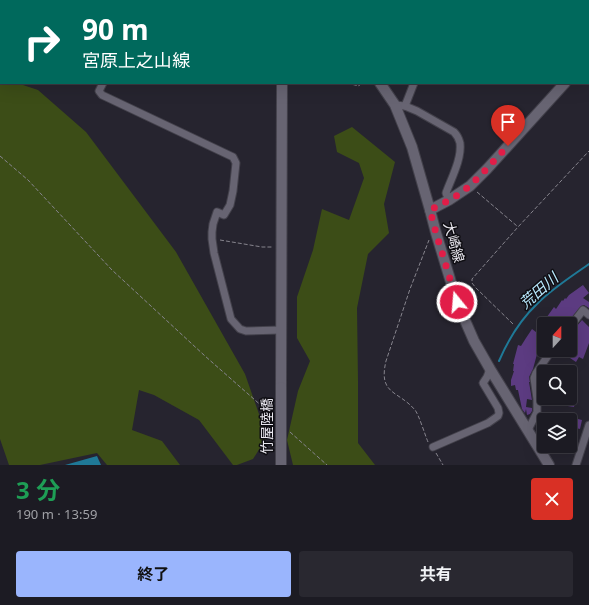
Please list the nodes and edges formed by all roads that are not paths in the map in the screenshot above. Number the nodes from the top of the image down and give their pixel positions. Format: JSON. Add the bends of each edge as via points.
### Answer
{"nodes":[{"id":1,"x":102,"y":84,"type":"edge"},
{"id":2,"x":282,"y":84,"type":"edge"},
{"id":3,"x":381,"y":84,"type":"edge"},
{"id":4,"x":413,"y":84,"type":"edge"},
{"id":5,"x":564,"y":84,"type":"edge"},
{"id":6,"x":400,"y":105,"type":"junction"},
{"id":7,"x":449,"y":200,"type":"junction"},
{"id":8,"x":430,"y":210,"type":"junction"},
{"id":9,"x":589,"y":315,"type":"edge"},
{"id":10,"x":577,"y":318,"type":"edge"},
{"id":11,"x":281,"y":330,"type":"junction"},
{"id":12,"x":547,"y":357,"type":"edge"},
{"id":13,"x":490,"y":369,"type":"junction"},
{"id":14,"x":589,"y":425,"type":"edge"},
{"id":15,"x":528,"y":430,"type":"junction"},
{"id":16,"x":433,"y":447,"type":"road end"},
{"id":17,"x":281,"y":465,"type":"edge"},
{"id":18,"x":550,"y":465,"type":"edge"},
{"id":19,"x":576,"y":465,"type":"edge"}],
"edges":[{"from":1,"to":11,"type":"street","via":[[99,91],[102,94],[233,156],[236,163],[230,205],[224,215],[217,212],[212,232],[214,253],[232,319],[240,329],[246,331]]},
{"from":2,"to":11,"type":"street","name":"竹屋陸橋"},
{"from":3,"to":6,"type":"street","name":"大崎線"},
{"from":4,"to":6,"type":"street"},
{"from":5,"to":7,"type":"street","via":[[487,169],[470,186]]},
{"from":6,"to":7,"type":"street","via":[[417,111],[457,136],[460,153],[446,193]]},
{"from":6,"to":8,"type":"street","name":"大崎線"},
{"from":7,"to":8,"type":"street"},
{"from":8,"to":13,"type":"street","name":"大崎線","via":[[457,302]]},
{"from":9,"to":10,"type":"street","via":[[583,310]]},
{"from":11,"to":17,"type":"street","name":"竹屋陸橋","bridge":true},
{"from":12,"to":15,"type":"street","via":[[534,378],[537,412]]},
{"from":13,"to":15,"type":"street","name":"大崎線"},
{"from":13,"to":16,"type":"street","via":[[483,383],[499,410],[498,416],[488,423]]},
{"from":14,"to":19,"type":"street"},
{"from":15,"to":18,"type":"street","name":"大崎線"}]}
